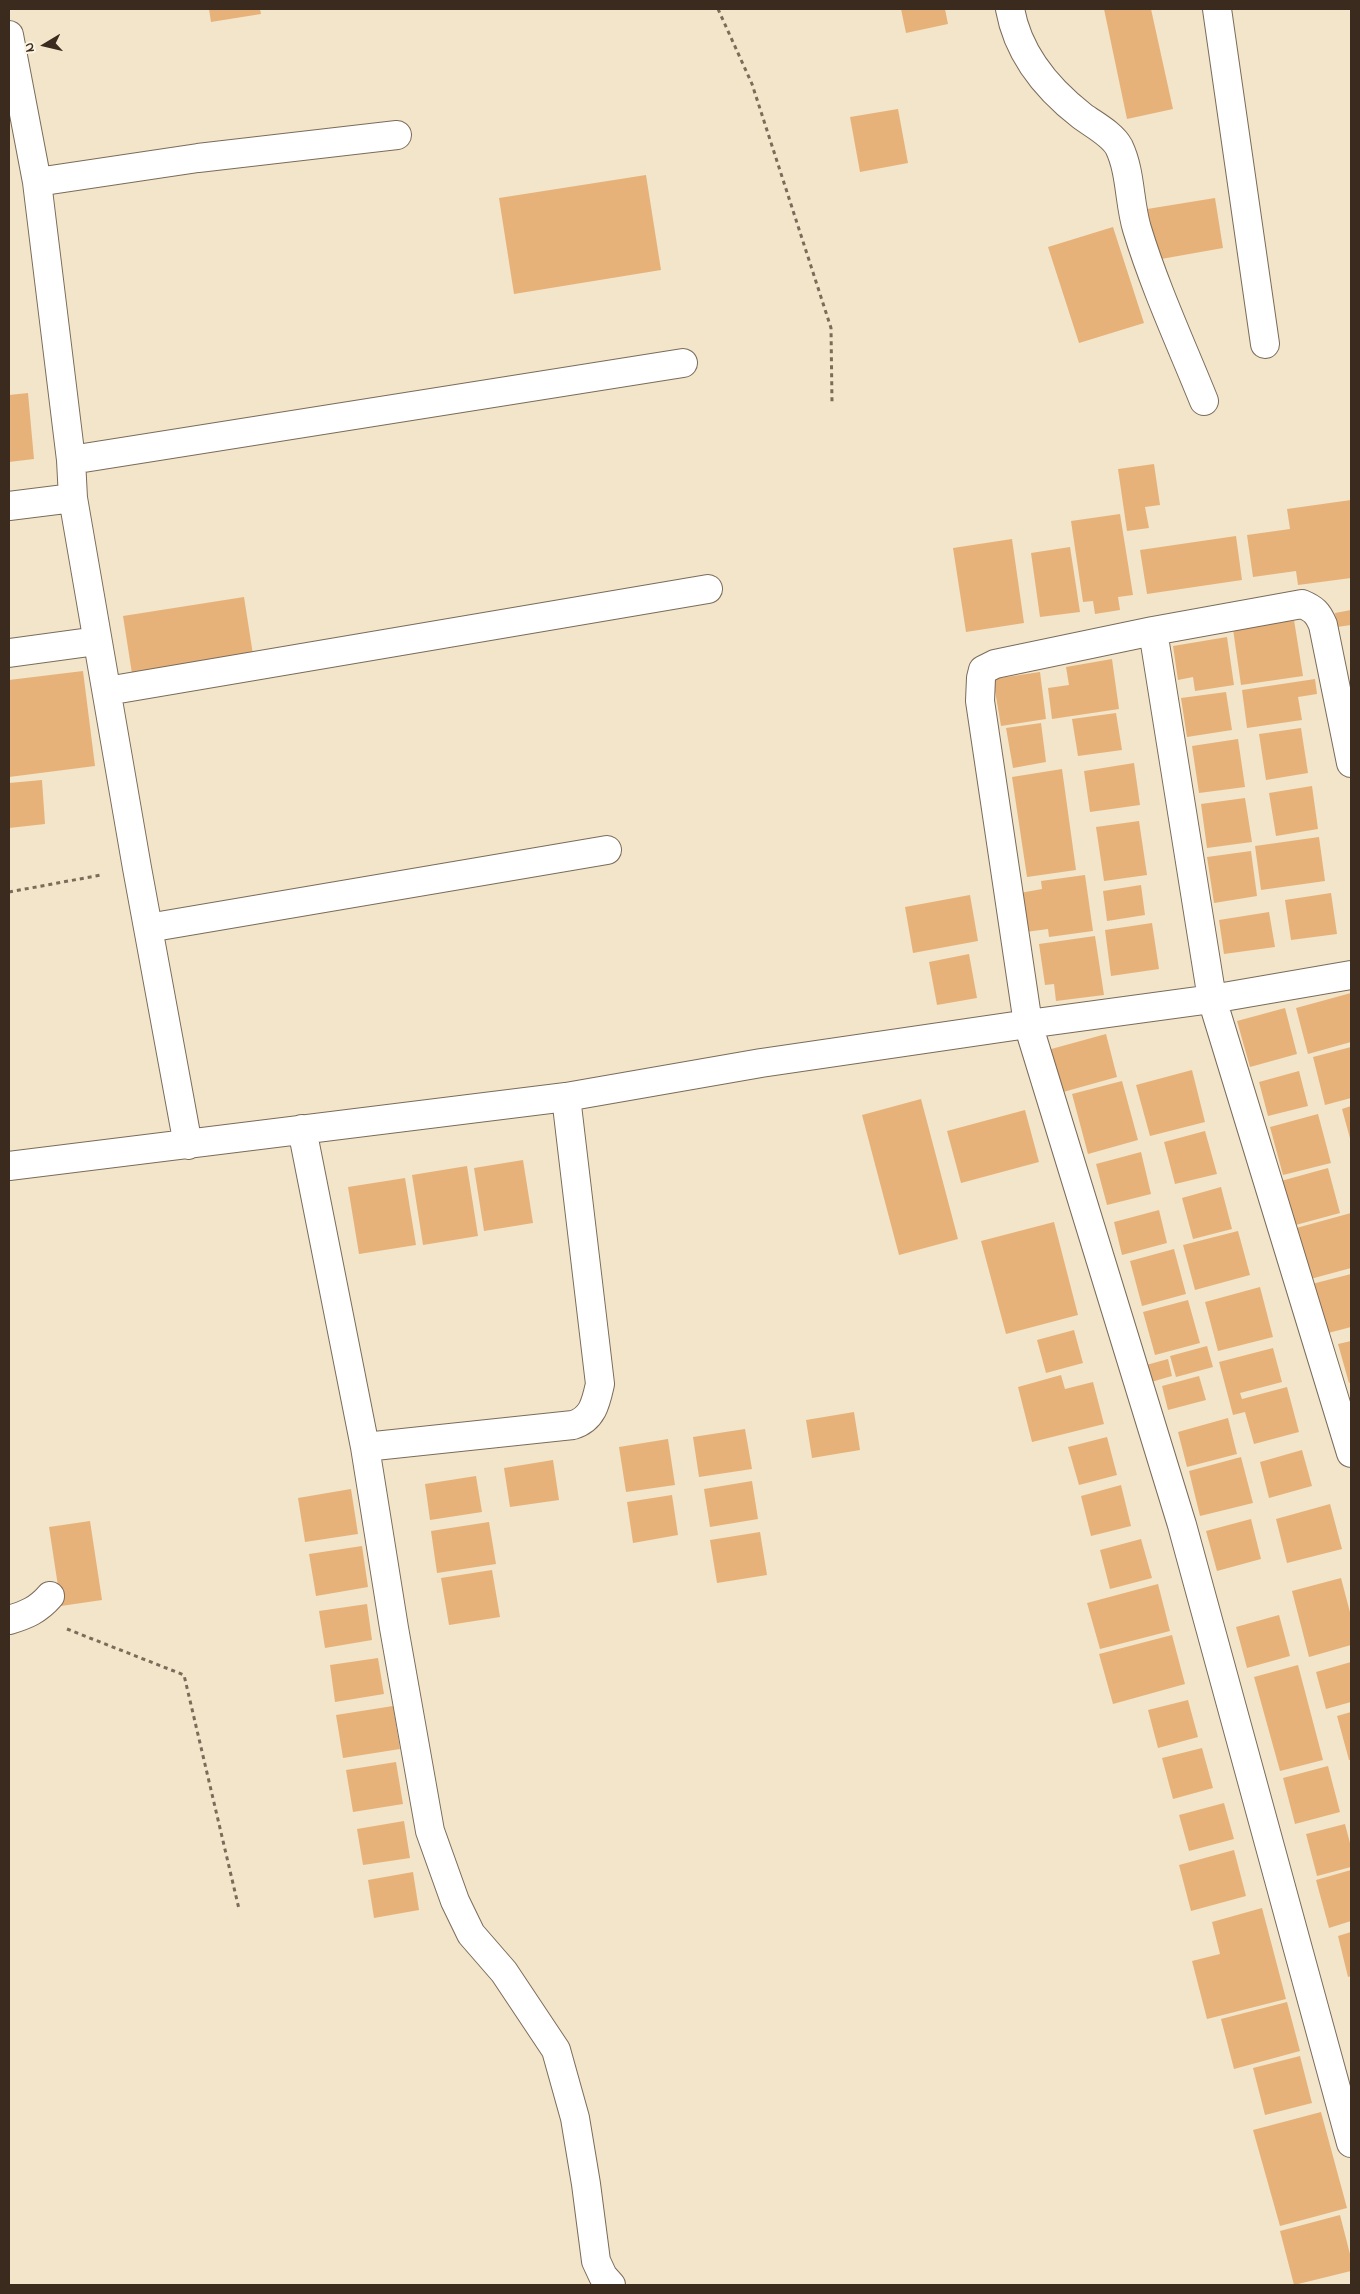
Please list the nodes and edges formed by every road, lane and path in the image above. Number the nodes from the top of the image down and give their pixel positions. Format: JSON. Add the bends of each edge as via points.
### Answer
{"nodes":[{"id":1,"x":718,"y":9,"type":"edge"},
{"id":2,"x":1010,"y":9,"type":"edge"},
{"id":3,"x":1217,"y":9,"type":"edge"},
{"id":4,"x":9,"y":35,"type":"edge"},
{"id":5,"x":397,"y":135,"type":"dead end"},
{"id":6,"x":37,"y":182,"type":"junction"},
{"id":7,"x":1265,"y":344,"type":"dead end"},
{"id":8,"x":683,"y":363,"type":"dead end"},
{"id":9,"x":1204,"y":401,"type":"dead end"},
{"id":10,"x":832,"y":402,"type":"dead end"},
{"id":11,"x":71,"y":460,"type":"junction"},
{"id":12,"x":73,"y":498,"type":"junction"},
{"id":13,"x":9,"y":506,"type":"edge"},
{"id":14,"x":708,"y":589,"type":"dead end"},
{"id":15,"x":1153,"y":631,"type":"junction"},
{"id":16,"x":97,"y":641,"type":"junction"},
{"id":17,"x":9,"y":653,"type":"edge"},
{"id":18,"x":107,"y":691,"type":"junction"},
{"id":19,"x":1351,"y":764,"type":"edge"},
{"id":20,"x":607,"y":850,"type":"dead end"},
{"id":21,"x":137,"y":868,"type":"junction"},
{"id":22,"x":9,"y":892,"type":"edge"},
{"id":23,"x":148,"y":928,"type":"junction"},
{"id":24,"x":1351,"y":975,"type":"edge"},
{"id":25,"x":1212,"y":999,"type":"junction"},
{"id":26,"x":1028,"y":1024,"type":"junction"},
{"id":27,"x":566,"y":1097,"type":"junction"},
{"id":28,"x":302,"y":1129,"type":"junction"},
{"id":29,"x":188,"y":1145,"type":"junction"},
{"id":30,"x":9,"y":1166,"type":"edge"},
{"id":31,"x":365,"y":1447,"type":"junction"},
{"id":32,"x":1351,"y":1454,"type":"edge"},
{"id":33,"x":50,"y":1596,"type":"dead end"},
{"id":34,"x":19,"y":1617,"type":"edge"},
{"id":35,"x":239,"y":1909,"type":"dead end"},
{"id":36,"x":1351,"y":2143,"type":"edge"},
{"id":37,"x":610,"y":2285,"type":"edge"}],
"edges":[{"from":1,"to":10,"type":"path","via":[[752,84],[831,328]]},
{"from":2,"to":9,"type":"street","via":[[1023,51],[1053,92],[1119,147],[1146,260]]},
{"from":3,"to":7,"type":"street"},
{"from":4,"to":6,"type":"street"},
{"from":5,"to":6,"type":"street","via":[[198,158]]},
{"from":6,"to":11,"type":"street"},
{"from":8,"to":11,"type":"street"},
{"from":11,"to":12,"type":"street"},
{"from":12,"to":13,"type":"street"},
{"from":12,"to":16,"type":"street"},
{"from":14,"to":18,"type":"street"},
{"from":15,"to":19,"type":"street","via":[[1302,604],[1313,608],[1323,625]]},
{"from":15,"to":25,"type":"street"},
{"from":15,"to":26,"type":"street","via":[[996,664],[984,670],[981,678],[980,701]]},
{"from":16,"to":17,"type":"street"},
{"from":16,"to":18,"type":"street"},
{"from":18,"to":21,"type":"street"},
{"from":20,"to":23,"type":"street"},
{"from":21,"to":22,"type":"path"},
{"from":21,"to":23,"type":"street"},
{"from":23,"to":29,"type":"street"},
{"from":24,"to":25,"type":"street"},
{"from":25,"to":26,"type":"street"},
{"from":25,"to":32,"type":"street"},
{"from":26,"to":27,"type":"street","via":[[761,1063]]},
{"from":26,"to":36,"type":"street","via":[[1182,1525]]},
{"from":27,"to":28,"type":"street"},
{"from":27,"to":31,"type":"street","via":[[600,1384],[592,1411],[584,1421],[573,1425]]},
{"from":28,"to":29,"type":"street"},
{"from":28,"to":31,"type":"street"},
{"from":29,"to":30,"type":"street"},
{"from":31,"to":37,"type":"street","via":[[430,1831],[455,1901],[471,1934],[504,1972],[556,2050],[575,2118],[596,2261]]},
{"from":33,"to":34,"type":"street","via":[[42,1605]]},
{"from":34,"to":35,"type":"path","via":[[184,1675]]}]}
